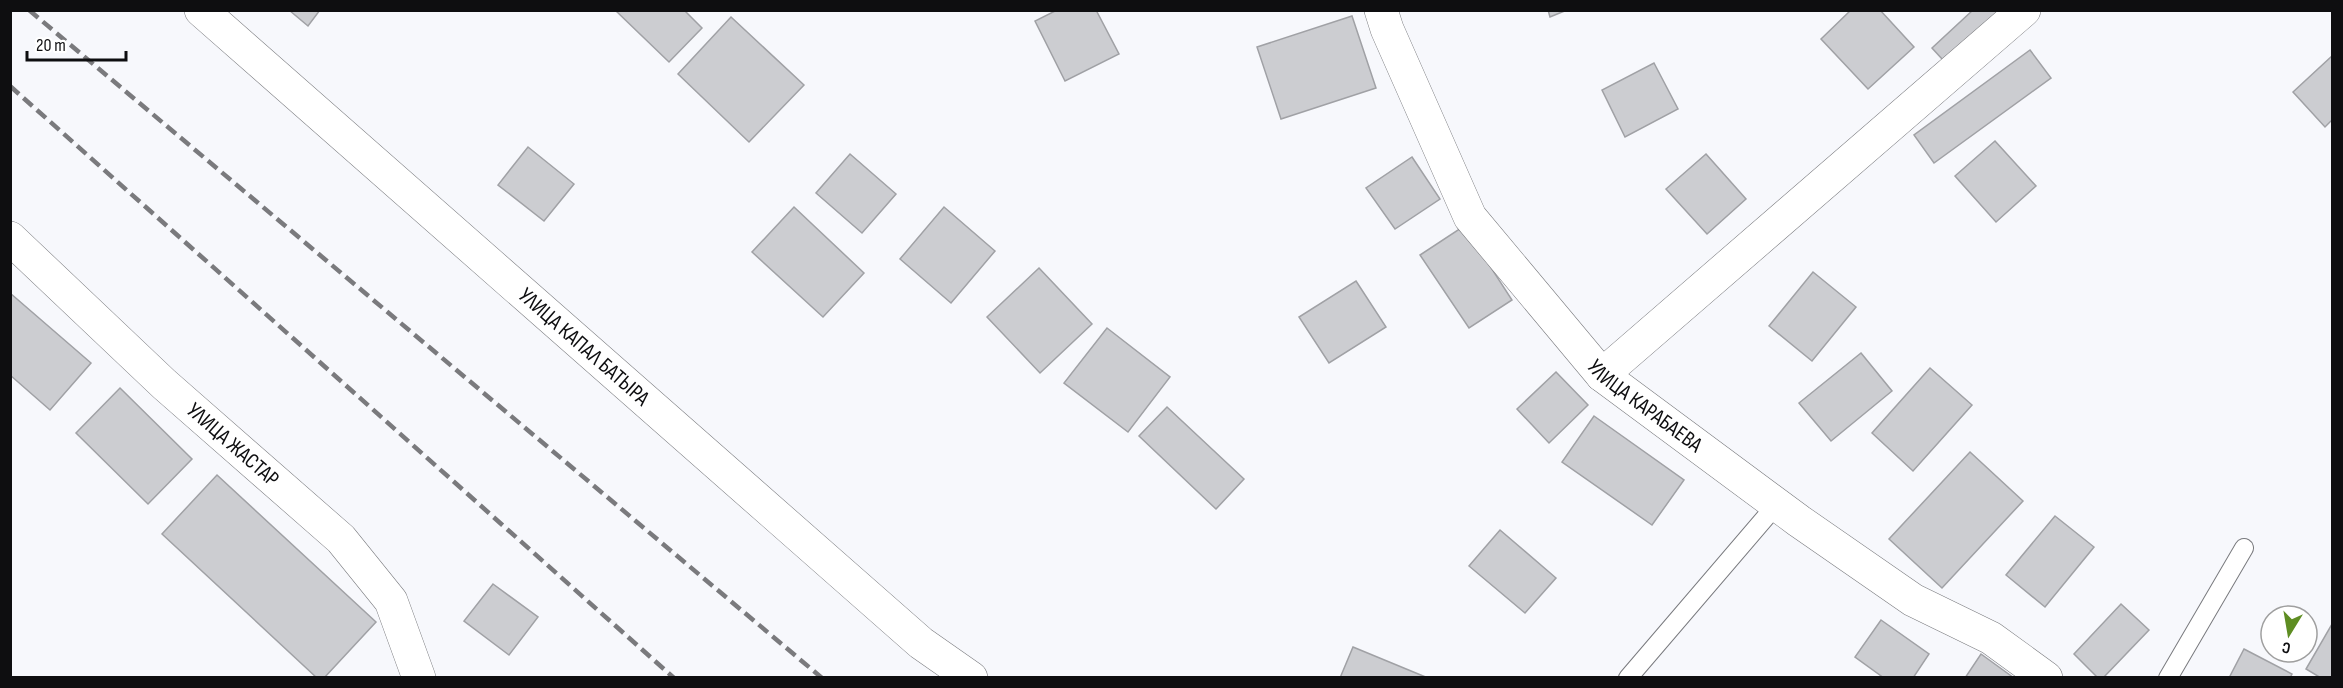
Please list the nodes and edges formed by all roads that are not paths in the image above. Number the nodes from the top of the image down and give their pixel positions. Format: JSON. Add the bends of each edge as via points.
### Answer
{"nodes":[{"id":1,"x":201,"y":10,"type":"edge"},
{"id":2,"x":1381,"y":10,"type":"edge"},
{"id":3,"x":2024,"y":10,"type":"edge"},
{"id":4,"x":10,"y":238,"type":"edge"},
{"id":5,"x":1602,"y":375,"type":"junction"},
{"id":6,"x":1777,"y":504,"type":"junction"},
{"id":7,"x":2244,"y":549,"type":"dead end"},
{"id":8,"x":419,"y":678,"type":"edge"},
{"id":9,"x":971,"y":678,"type":"edge"},
{"id":10,"x":1628,"y":678,"type":"edge"},
{"id":11,"x":2046,"y":678,"type":"edge"},
{"id":12,"x":2168,"y":678,"type":"edge"}],
"edges":[{"from":1,"to":9,"type":"street","name":"УЛИЦА КАПАЛ БАТЫРА","via":[[921,643]]},
{"from":2,"to":5,"type":"street","name":"УЛИЦА КАРАБАЕВА","via":[[1470,217]]},
{"from":3,"to":5,"type":"street"},
{"from":4,"to":8,"type":"street","name":"УЛИЦА ЖАСТАР","via":[[164,384],[341,539],[391,601]]},
{"from":5,"to":6,"type":"street","name":"УЛИЦА КАРАБАЕВА"},
{"from":6,"to":10,"type":"lane"},
{"from":6,"to":11,"type":"street","name":"УЛИЦА КАРАБАЕВА","via":[[1913,600],[1991,638]]},
{"from":7,"to":12,"type":"lane"}]}
